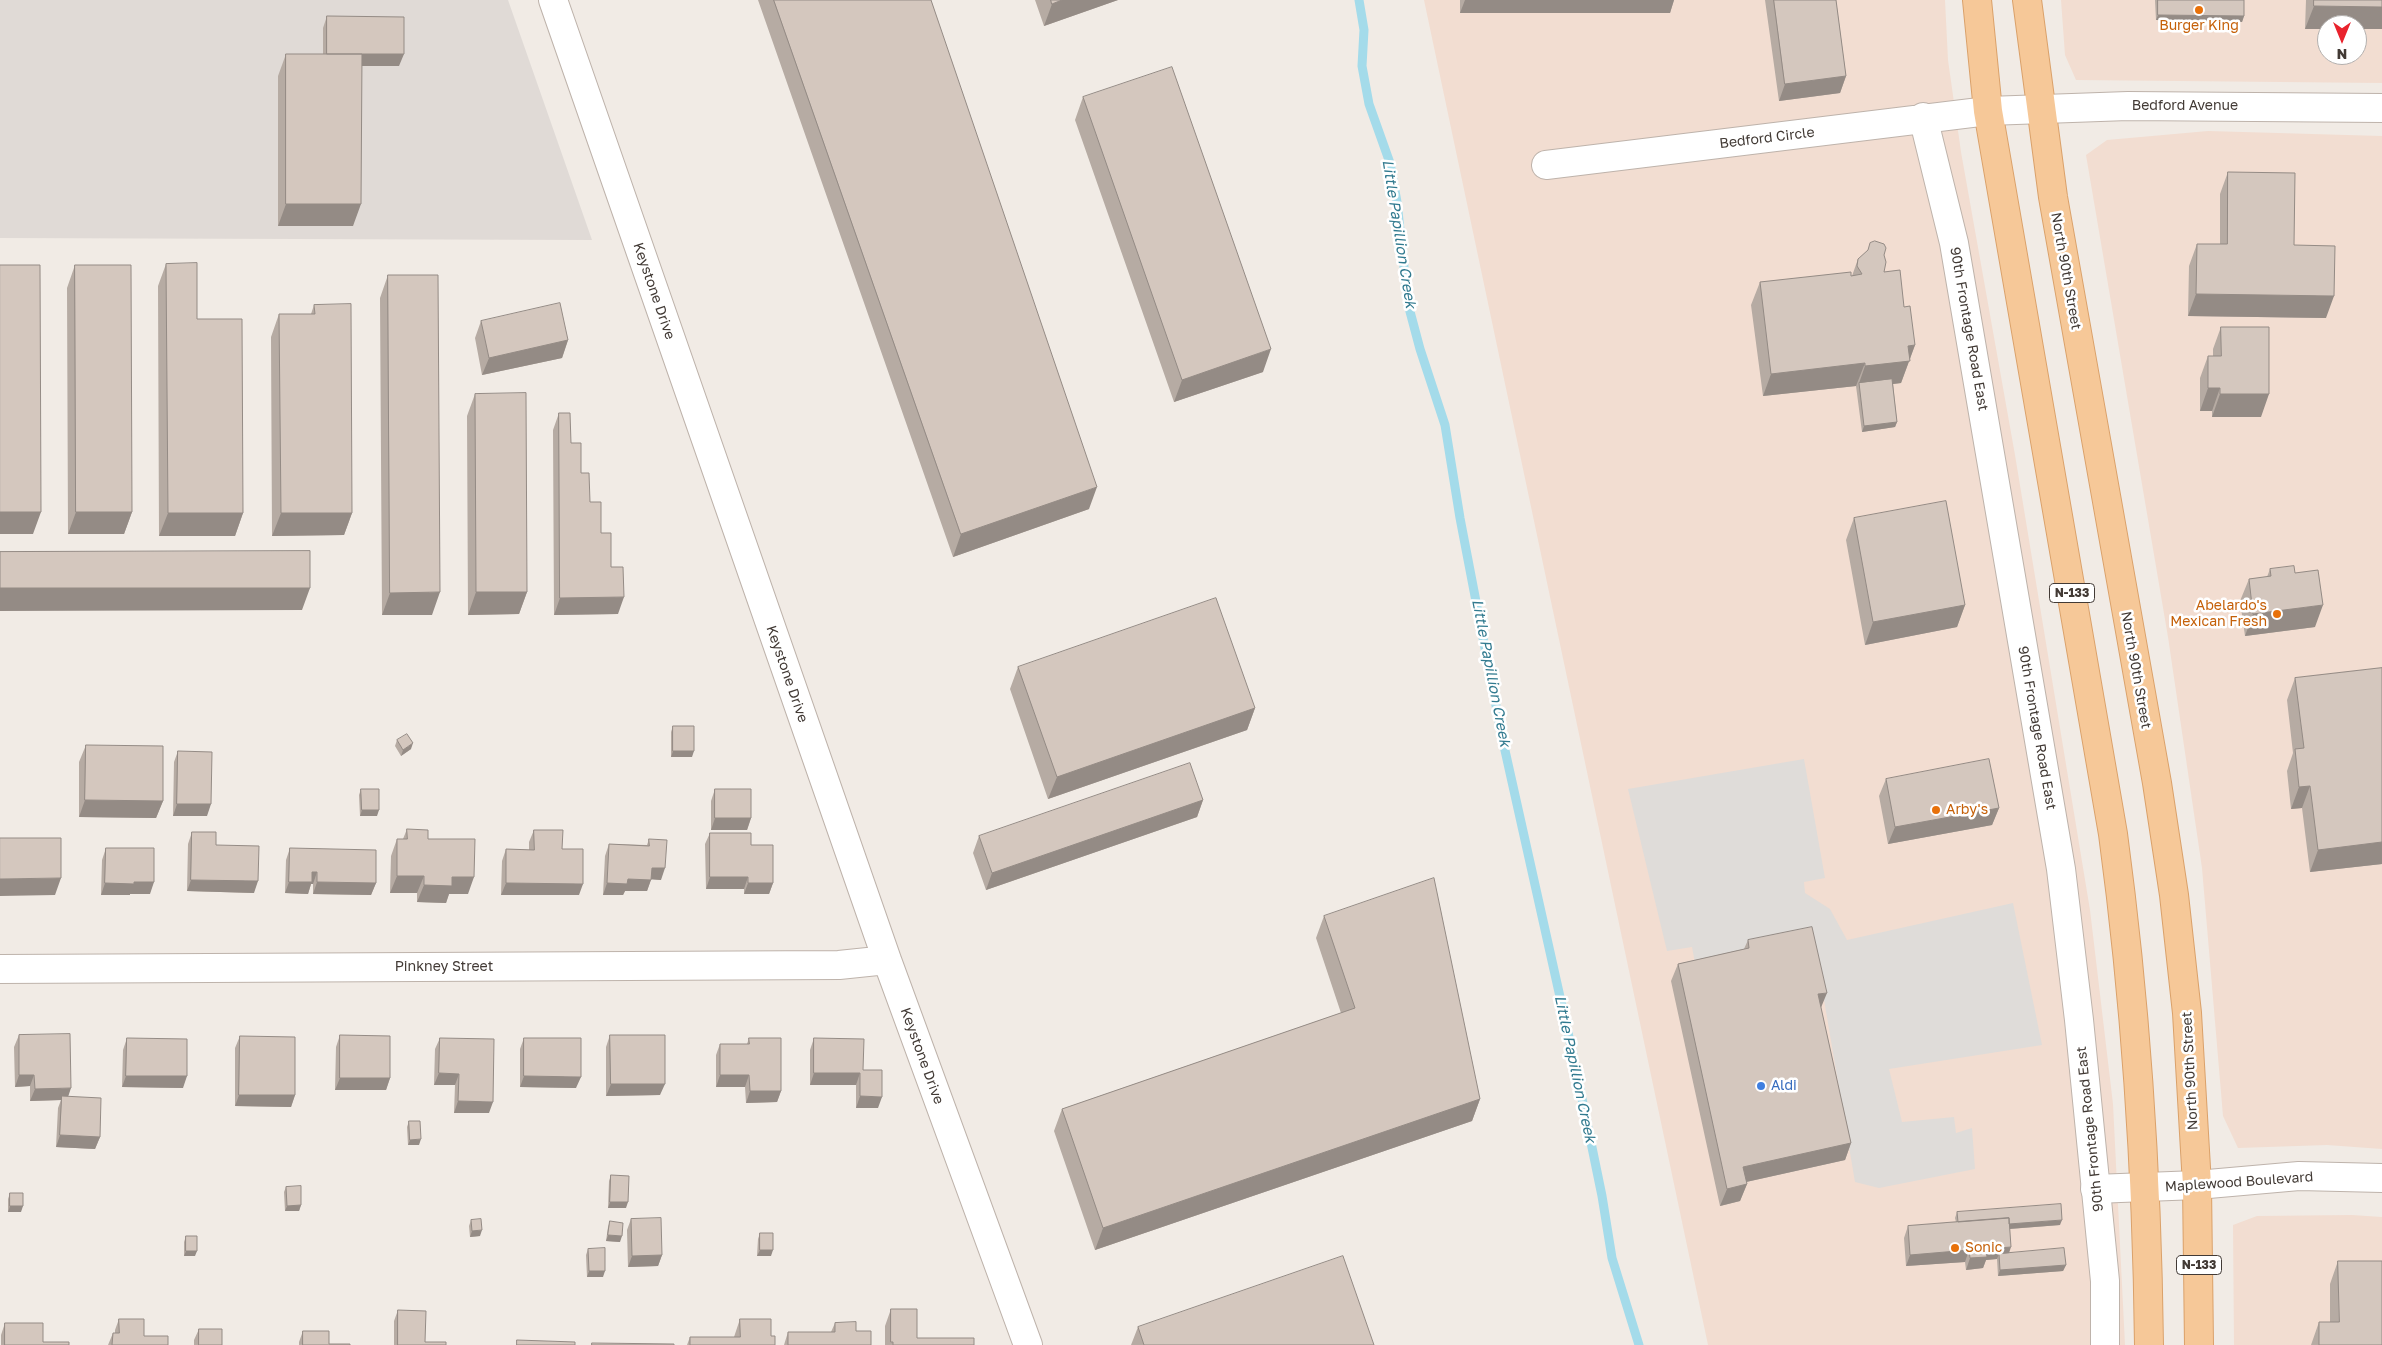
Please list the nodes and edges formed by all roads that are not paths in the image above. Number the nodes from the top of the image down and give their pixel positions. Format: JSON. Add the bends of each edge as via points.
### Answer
{"nodes":[{"id":1,"x":553,"y":0,"type":"edge"},
{"id":2,"x":1976,"y":0,"type":"edge"},
{"id":3,"x":2027,"y":0,"type":"edge"},
{"id":4,"x":2040,"y":108,"type":"junction"},
{"id":5,"x":2382,"y":108,"type":"edge"},
{"id":6,"x":1988,"y":111,"type":"junction"},
{"id":7,"x":1923,"y":118,"type":"junction"},
{"id":8,"x":1546,"y":165,"type":"dead end"},
{"id":9,"x":887,"y":960,"type":"junction"},
{"id":10,"x":0,"y":969,"type":"edge"},
{"id":11,"x":2382,"y":1178,"type":"edge"},
{"id":12,"x":2196,"y":1185,"type":"junction"},
{"id":13,"x":2146,"y":1188,"type":"junction"},
{"id":14,"x":2095,"y":1189,"type":"junction"},
{"id":15,"x":1028,"y":1345,"type":"edge"},
{"id":16,"x":2105,"y":1345,"type":"edge"},
{"id":17,"x":2149,"y":1345,"type":"edge"},
{"id":18,"x":2199,"y":1345,"type":"edge"}],
"edges":[{"from":1,"to":9,"type":"street","name":"Keystone Drive"},
{"from":2,"to":6,"type":"main road","number":"N-133"},
{"from":3,"to":4,"type":"main road","name":"North 90th Street","number":"N-133"},
{"from":4,"to":5,"type":"street","name":"Bedford Avenue"},
{"from":4,"to":6,"type":"street","name":"Bedford Avenue"},
{"from":4,"to":12,"type":"main road","name":"North 90th Street","number":"N-133","via":[[2174,895],[2187,1013]]},
{"from":6,"to":7,"type":"street","name":"Bedford Circle"},
{"from":6,"to":13,"type":"main road","number":"N-133","via":[[2114,834],[2130,960]]},
{"from":7,"to":8,"type":"street","name":"Bedford Circle"},
{"from":7,"to":14,"type":"street","name":"90th Frontage Road East","via":[[1954,243],[2061,869]]},
{"from":9,"to":10,"type":"street","name":"Pinkney Street","via":[[839,965]]},
{"from":9,"to":15,"type":"street","name":"Keystone Drive"},
{"from":11,"to":12,"type":"street","name":"Maplewood Boulevard","via":[[2299,1176]]},
{"from":12,"to":13,"type":"street","name":"Maplewood Boulevard"},
{"from":12,"to":18,"type":"main road","name":"North 90th Street","number":"N-133"},
{"from":13,"to":14,"type":"street","name":"Maplewood Boulevard"},
{"from":13,"to":17,"type":"main road","number":"N-133"},
{"from":14,"to":16,"type":"street","name":"90th Frontage Road East","via":[[2105,1281]]}]}
